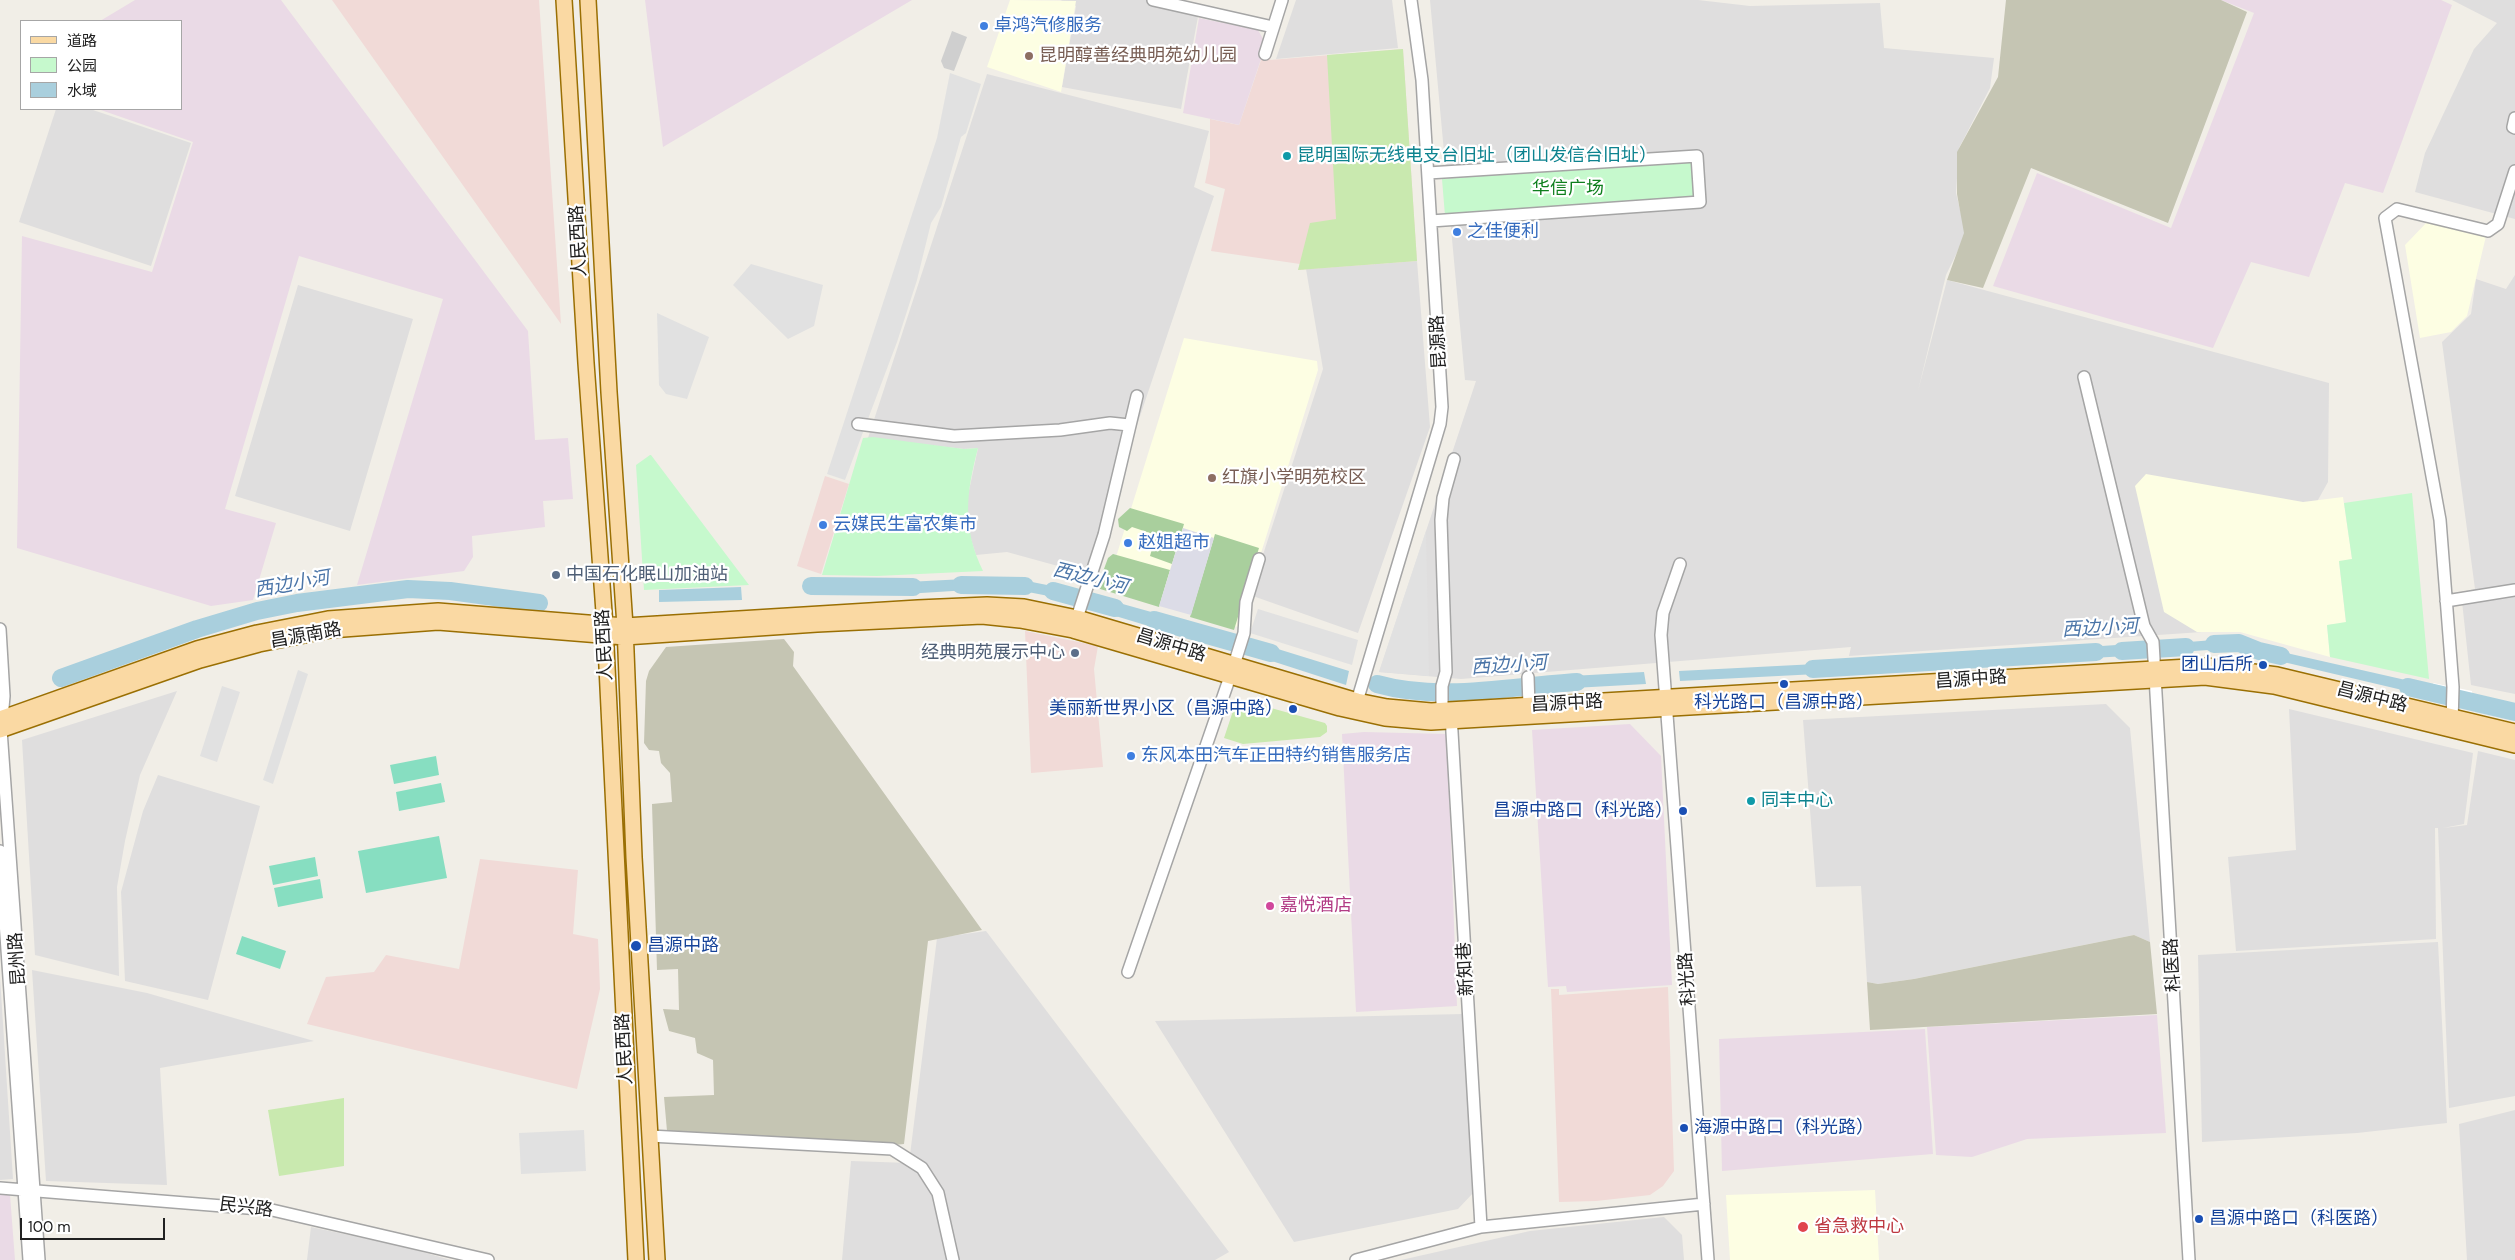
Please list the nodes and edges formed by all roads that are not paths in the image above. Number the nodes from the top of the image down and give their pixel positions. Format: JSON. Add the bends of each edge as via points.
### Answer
{"nodes":[{"id":1,"x":564,"y":0,"type":"edge"},
{"id":2,"x":588,"y":0,"type":"edge"},
{"id":3,"x":1153,"y":0,"type":"edge"},
{"id":4,"x":1282,"y":0,"type":"edge"},
{"id":5,"x":1411,"y":0,"type":"edge"},
{"id":6,"x":1273,"y":27,"type":"junction"},
{"id":7,"x":1265,"y":54,"type":"dead end"},
{"id":8,"x":2515,"y":118,"type":"edge"},
{"id":9,"x":2515,"y":128,"type":"edge"},
{"id":10,"x":2515,"y":171,"type":"edge"},
{"id":11,"x":1428,"y":173,"type":"junction"},
{"id":12,"x":1431,"y":221,"type":"junction"},
{"id":13,"x":2084,"y":377,"type":"dead end"},
{"id":14,"x":1137,"y":396,"type":"dead end"},
{"id":15,"x":858,"y":424,"type":"dead end"},
{"id":16,"x":1129,"y":425,"type":"junction"},
{"id":17,"x":1454,"y":459,"type":"dead end"},
{"id":18,"x":1259,"y":559,"type":"dead end"},
{"id":19,"x":1680,"y":564,"type":"dead end"},
{"id":20,"x":2515,"y":590,"type":"edge"},
{"id":21,"x":2446,"y":601,"type":"junction"},
{"id":22,"x":1076,"y":620,"type":"junction"},
{"id":23,"x":0,"y":629,"type":"edge"},
{"id":24,"x":605,"y":631,"type":"junction"},
{"id":25,"x":625,"y":631,"type":"junction"},
{"id":26,"x":1233,"y":666,"type":"junction"},
{"id":27,"x":2156,"y":675,"type":"junction"},
{"id":28,"x":1528,"y":677,"type":"dead end"},
{"id":29,"x":1356,"y":702,"type":"junction"},
{"id":30,"x":1529,"y":703,"type":"junction"},
{"id":31,"x":1667,"y":704,"type":"junction"},
{"id":32,"x":1447,"y":716,"type":"junction"},
{"id":33,"x":2452,"y":723,"type":"junction"},
{"id":34,"x":0,"y":724,"type":"edge"},
{"id":35,"x":2515,"y":732,"type":"edge"},
{"id":36,"x":2515,"y":745,"type":"edge"},
{"id":37,"x":0,"y":851,"type":"edge"},
{"id":38,"x":9,"y":969,"type":"edge"},
{"id":39,"x":1128,"y":972,"type":"dead end"},
{"id":40,"x":650,"y":1136,"type":"junction"},
{"id":41,"x":0,"y":1188,"type":"edge"},
{"id":42,"x":29,"y":1192,"type":"junction"},
{"id":43,"x":1704,"y":1204,"type":"junction"},
{"id":44,"x":1481,"y":1227,"type":"junction"},
{"id":45,"x":29,"y":1260,"type":"edge"},
{"id":46,"x":39,"y":1260,"type":"edge"},
{"id":47,"x":488,"y":1260,"type":"edge"},
{"id":48,"x":636,"y":1260,"type":"edge"},
{"id":49,"x":657,"y":1260,"type":"edge"},
{"id":50,"x":953,"y":1260,"type":"edge"},
{"id":51,"x":1356,"y":1260,"type":"edge"},
{"id":52,"x":1708,"y":1260,"type":"edge"},
{"id":53,"x":2189,"y":1260,"type":"edge"}],
"edges":[{"from":1,"to":24,"type":"main road","name":"人民西路"},
{"from":2,"to":25,"type":"main road","name":"人民西路","via":[[608,392]]},
{"from":3,"to":6,"type":"street"},
{"from":4,"to":6,"type":"street"},
{"from":5,"to":11,"type":"street","name":"昆源路","via":[[1419,52]]},
{"from":6,"to":7,"type":"street"},
{"from":8,"to":9,"type":"street"},
{"from":10,"to":21,"type":"street","via":[[2498,224],[2493,229],[2484,231],[2397,209],[2385,218],[2437,502]]},
{"from":11,"to":12,"type":"street","name":"昆源路"},
{"from":11,"to":12,"type":"street","via":[[1697,156],[1700,202]]},
{"from":12,"to":29,"type":"street","name":"昆源路","via":[[1442,407],[1440,424]]},
{"from":13,"to":27,"type":"street","name":"科医路","via":[[2144,626],[2153,642]]},
{"from":14,"to":16,"type":"street"},
{"from":15,"to":16,"type":"street","via":[[954,436],[1060,430],[1110,423]]},
{"from":16,"to":22,"type":"street","via":[[1104,535]]},
{"from":17,"to":32,"type":"street","name":"新知巷","via":[[1442,498],[1441,514],[1446,672],[1442,686]]},
{"from":18,"to":26,"type":"street","via":[[1246,602],[1244,633]]},
{"from":19,"to":31,"type":"street","name":"科光路","via":[[1663,613],[1661,635]]},
{"from":20,"to":21,"type":"street"},
{"from":21,"to":33,"type":"street"},
{"from":22,"to":25,"type":"main road","name":"昌源中路","via":[[1040,622],[982,616]]},
{"from":22,"to":26,"type":"main road","name":"昌源中路"},
{"from":23,"to":34,"type":"street","name":"昆州路","via":[[4,696]]},
{"from":24,"to":25,"type":"main road","name":"昌源南路"},
{"from":24,"to":34,"type":"main road","name":"昌源南路","via":[[438,622],[330,630],[200,660]]},
{"from":24,"to":48,"type":"main road","name":"人民西路"},
{"from":25,"to":40,"type":"main road","name":"人民西路"},
{"from":26,"to":29,"type":"main road","name":"昌源中路"},
{"from":26,"to":39,"type":"street"},
{"from":27,"to":31,"type":"main road","name":"昌源中路"},
{"from":27,"to":33,"type":"main road","name":"昌源中路","via":[[2248,681]]},
{"from":27,"to":53,"type":"street","name":"科医路"},
{"from":28,"to":30,"type":"street"},
{"from":29,"to":32,"type":"main road","name":"昌源中路","via":[[1385,718]]},
{"from":30,"to":31,"type":"main road","name":"昌源中路"},
{"from":30,"to":32,"type":"main road","name":"昌源中路"},
{"from":31,"to":32,"type":"main road","name":"昌源中路"},
{"from":31,"to":43,"type":"street","name":"科光路"},
{"from":32,"to":44,"type":"street","name":"新知巷"},
{"from":33,"to":35,"type":"main road","name":"昌源中路"},
{"from":33,"to":36,"type":"main road","name":"昌源中路"},
{"from":34,"to":38,"type":"street","name":"昆州路"},
{"from":37,"to":38,"type":"street","name":"昆州路"},
{"from":38,"to":42,"type":"street","name":"昆州路"},
{"from":40,"to":49,"type":"main road","name":"人民西路"},
{"from":40,"to":50,"type":"street","via":[[892,1149],[922,1168],[938,1193]]},
{"from":41,"to":42,"type":"street","name":"民兴路"},
{"from":42,"to":45,"type":"street","name":"昆州路"},
{"from":42,"to":46,"type":"street","name":"昆州路"},
{"from":42,"to":47,"type":"street","name":"民兴路","via":[[272,1210]]},
{"from":43,"to":44,"type":"street"},
{"from":43,"to":52,"type":"street","name":"科光路"},
{"from":44,"to":51,"type":"street"}]}
